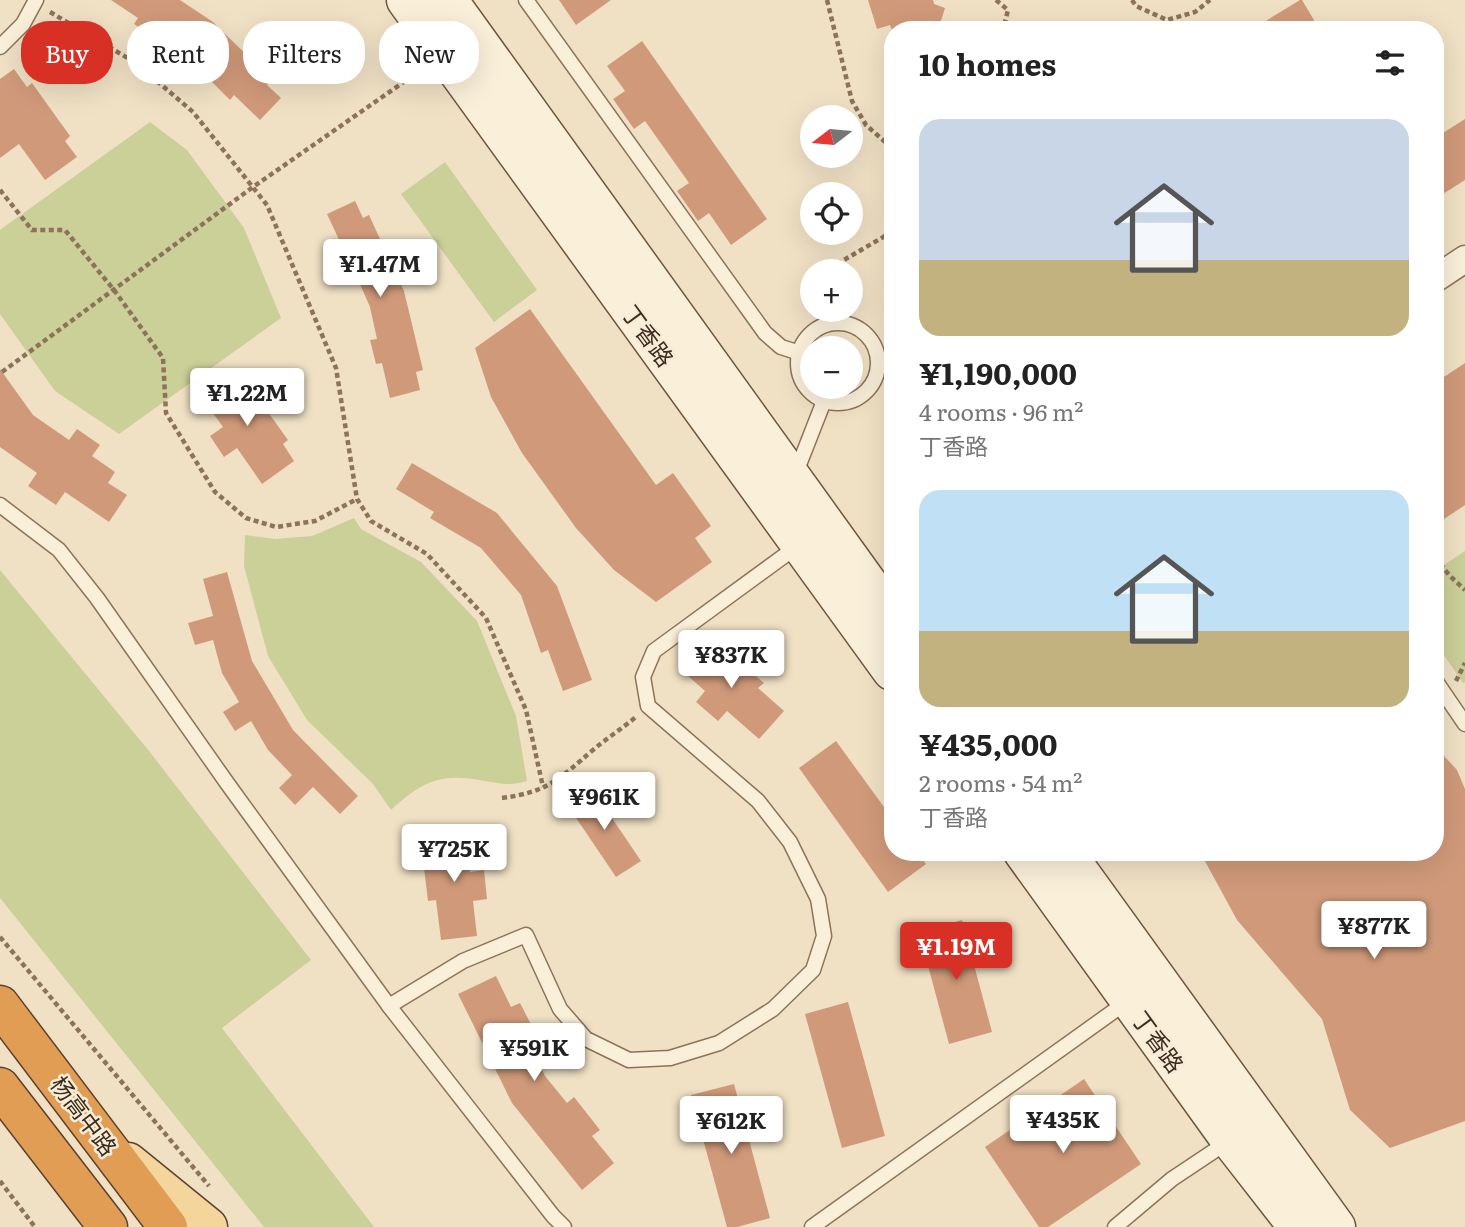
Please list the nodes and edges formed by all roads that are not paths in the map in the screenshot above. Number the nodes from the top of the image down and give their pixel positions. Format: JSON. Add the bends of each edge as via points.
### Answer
{"nodes":[{"id":1,"x":406,"y":0,"type":"edge"},
{"id":2,"x":448,"y":0,"type":"edge"},
{"id":3,"x":526,"y":0,"type":"edge"},
{"id":4,"x":35,"y":1,"type":"edge"},
{"id":5,"x":0,"y":47,"type":"edge"},
{"id":6,"x":1465,"y":259,"type":"edge"},
{"id":7,"x":1444,"y":273,"type":"edge"},
{"id":8,"x":808,"y":336,"type":"edge"},
{"id":9,"x":800,"y":353,"type":"joint"},
{"id":10,"x":800,"y":374,"type":"edge"},
{"id":11,"x":863,"y":395,"type":"edge"},
{"id":12,"x":820,"y":399,"type":"edge"},
{"id":13,"x":856,"y":399,"type":"edge"},
{"id":14,"x":824,"y":401,"type":"junction"},
{"id":15,"x":794,"y":480,"type":"junction"},
{"id":16,"x":0,"y":505,"type":"edge"},
{"id":17,"x":801,"y":544,"type":"junction"},
{"id":18,"x":884,"y":635,"type":"edge"},
{"id":19,"x":884,"y":638,"type":"edge"},
{"id":20,"x":1444,"y":693,"type":"edge"},
{"id":21,"x":1465,"y":724,"type":"edge"},
{"id":22,"x":1029,"y":861,"type":"edge"},
{"id":23,"x":1072,"y":861,"type":"edge"},
{"id":24,"x":1129,"y":1000,"type":"junction"},
{"id":25,"x":0,"y":1005,"type":"edge"},
{"id":26,"x":389,"y":1006,"type":"junction"},
{"id":27,"x":0,"y":1087,"type":"edge"},
{"id":28,"x":1231,"y":1141,"type":"junction"},
{"id":29,"x":108,"y":1146,"type":"junction"},
{"id":30,"x":63,"y":1167,"type":"junction"},
{"id":31,"x":212,"y":1211,"type":"edge"},
{"id":32,"x":91,"y":1227,"type":"edge"},
{"id":33,"x":108,"y":1227,"type":"edge"},
{"id":34,"x":168,"y":1227,"type":"edge"},
{"id":35,"x":564,"y":1227,"type":"edge"},
{"id":36,"x":812,"y":1227,"type":"edge"},
{"id":37,"x":1115,"y":1227,"type":"edge"},
{"id":38,"x":1298,"y":1227,"type":"edge"},
{"id":39,"x":1336,"y":1227,"type":"edge"}],
"edges":[{"from":1,"to":17,"type":"street","name":"丁香路"},
{"from":2,"to":15,"type":"street","name":"丁香路"},
{"from":3,"to":9,"type":"lane","via":[[765,332],[781,347]]},
{"from":4,"to":5,"type":"lane","via":[[23,24]]},
{"from":6,"to":7,"type":"street"},
{"from":8,"to":11,"type":"lane","via":[[822,326],[843,323],[862,330],[872,340],[879,364],[871,388]]},
{"from":9,"to":10,"type":"lane"},
{"from":12,"to":14,"type":"lane"},
{"from":13,"to":14,"type":"lane","via":[[837,404]]},
{"from":14,"to":15,"type":"lane"},
{"from":15,"to":18,"type":"street","name":"丁香路"},
{"from":16,"to":26,"type":"lane","via":[[59,550],[97,598]]},
{"from":17,"to":19,"type":"street","name":"丁香路"},
{"from":17,"to":26,"type":"lane","via":[[654,650],[643,677],[648,706],[758,801],[790,842],[818,899],[824,936],[813,970],[773,1009],[719,1043],[670,1058],[629,1060],[586,1039],[560,1009],[526,935],[463,961]]},
{"from":20,"to":21,"type":"lane"},
{"from":22,"to":24,"type":"street","name":"丁香路"},
{"from":23,"to":39,"type":"street","name":"丁香路"},
{"from":24,"to":28,"type":"street","name":"丁香路"},
{"from":24,"to":36,"type":"lane"},
{"from":25,"to":29,"type":"highway","name":"杨高中路"},
{"from":26,"to":35,"type":"lane"},
{"from":27,"to":30,"type":"highway"},
{"from":28,"to":37,"type":"lane","via":[[1172,1179]]},
{"from":28,"to":38,"type":"street","name":"丁香路"},
{"from":29,"to":31,"type":"main road"},
{"from":29,"to":34,"type":"highway","name":"杨高中路"},
{"from":30,"to":32,"type":"main road"},
{"from":30,"to":33,"type":"highway"}]}
